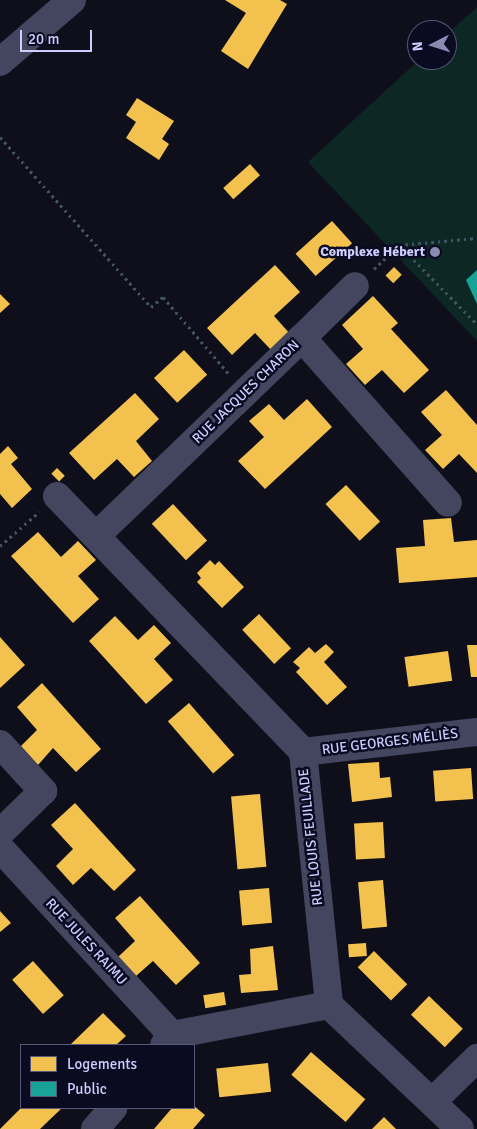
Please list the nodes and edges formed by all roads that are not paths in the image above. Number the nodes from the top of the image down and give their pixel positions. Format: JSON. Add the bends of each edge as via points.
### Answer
{"nodes":[{"id":1,"x":72,"y":0,"type":"edge"},
{"id":2,"x":0,"y":62,"type":"edge"},
{"id":3,"x":355,"y":286,"type":"road end"},
{"id":4,"x":302,"y":338,"type":"junction"},
{"id":5,"x":57,"y":496,"type":"road end"},
{"id":6,"x":448,"y":503,"type":"dead end"},
{"id":7,"x":96,"y":536,"type":"junction"},
{"id":8,"x":477,"y":732,"type":"edge"},
{"id":9,"x":0,"y":744,"type":"edge"},
{"id":10,"x":302,"y":752,"type":"junction"},
{"id":11,"x":0,"y":833,"type":"edge"},
{"id":12,"x":0,"y":848,"type":"edge"},
{"id":13,"x":329,"y":1005,"type":"junction"},
{"id":14,"x":168,"y":1040,"type":"edge"},
{"id":15,"x":477,"y":1058,"type":"edge"},
{"id":16,"x":432,"y":1102,"type":"junction"},
{"id":17,"x":112,"y":1109,"type":"edge"},
{"id":18,"x":96,"y":1129,"type":"edge"},
{"id":19,"x":460,"y":1129,"type":"edge"}],
"edges":[{"from":1,"to":2,"type":"street"},
{"from":3,"to":4,"type":"street"},
{"from":4,"to":6,"type":"street","name":"RUE JACQUES CHARON"},
{"from":4,"to":7,"type":"street","name":"RUE JACQUES CHARON"},
{"from":5,"to":7,"type":"street","name":"RUE LOUIS FEUILLADE"},
{"from":7,"to":10,"type":"street","name":"RUE LOUIS FEUILLADE"},
{"from":8,"to":10,"type":"street","name":"RUE GEORGES MÉLIÈS"},
{"from":9,"to":11,"type":"street","via":[[43,791]]},
{"from":10,"to":13,"type":"street","name":"RUE LOUIS FEUILLADE"},
{"from":12,"to":14,"type":"street","name":"RUE JULES RAIMU"},
{"from":13,"to":14,"type":"street"},
{"from":13,"to":16,"type":"street"},
{"from":15,"to":16,"type":"street"},
{"from":16,"to":19,"type":"street"},
{"from":17,"to":18,"type":"street"}]}
